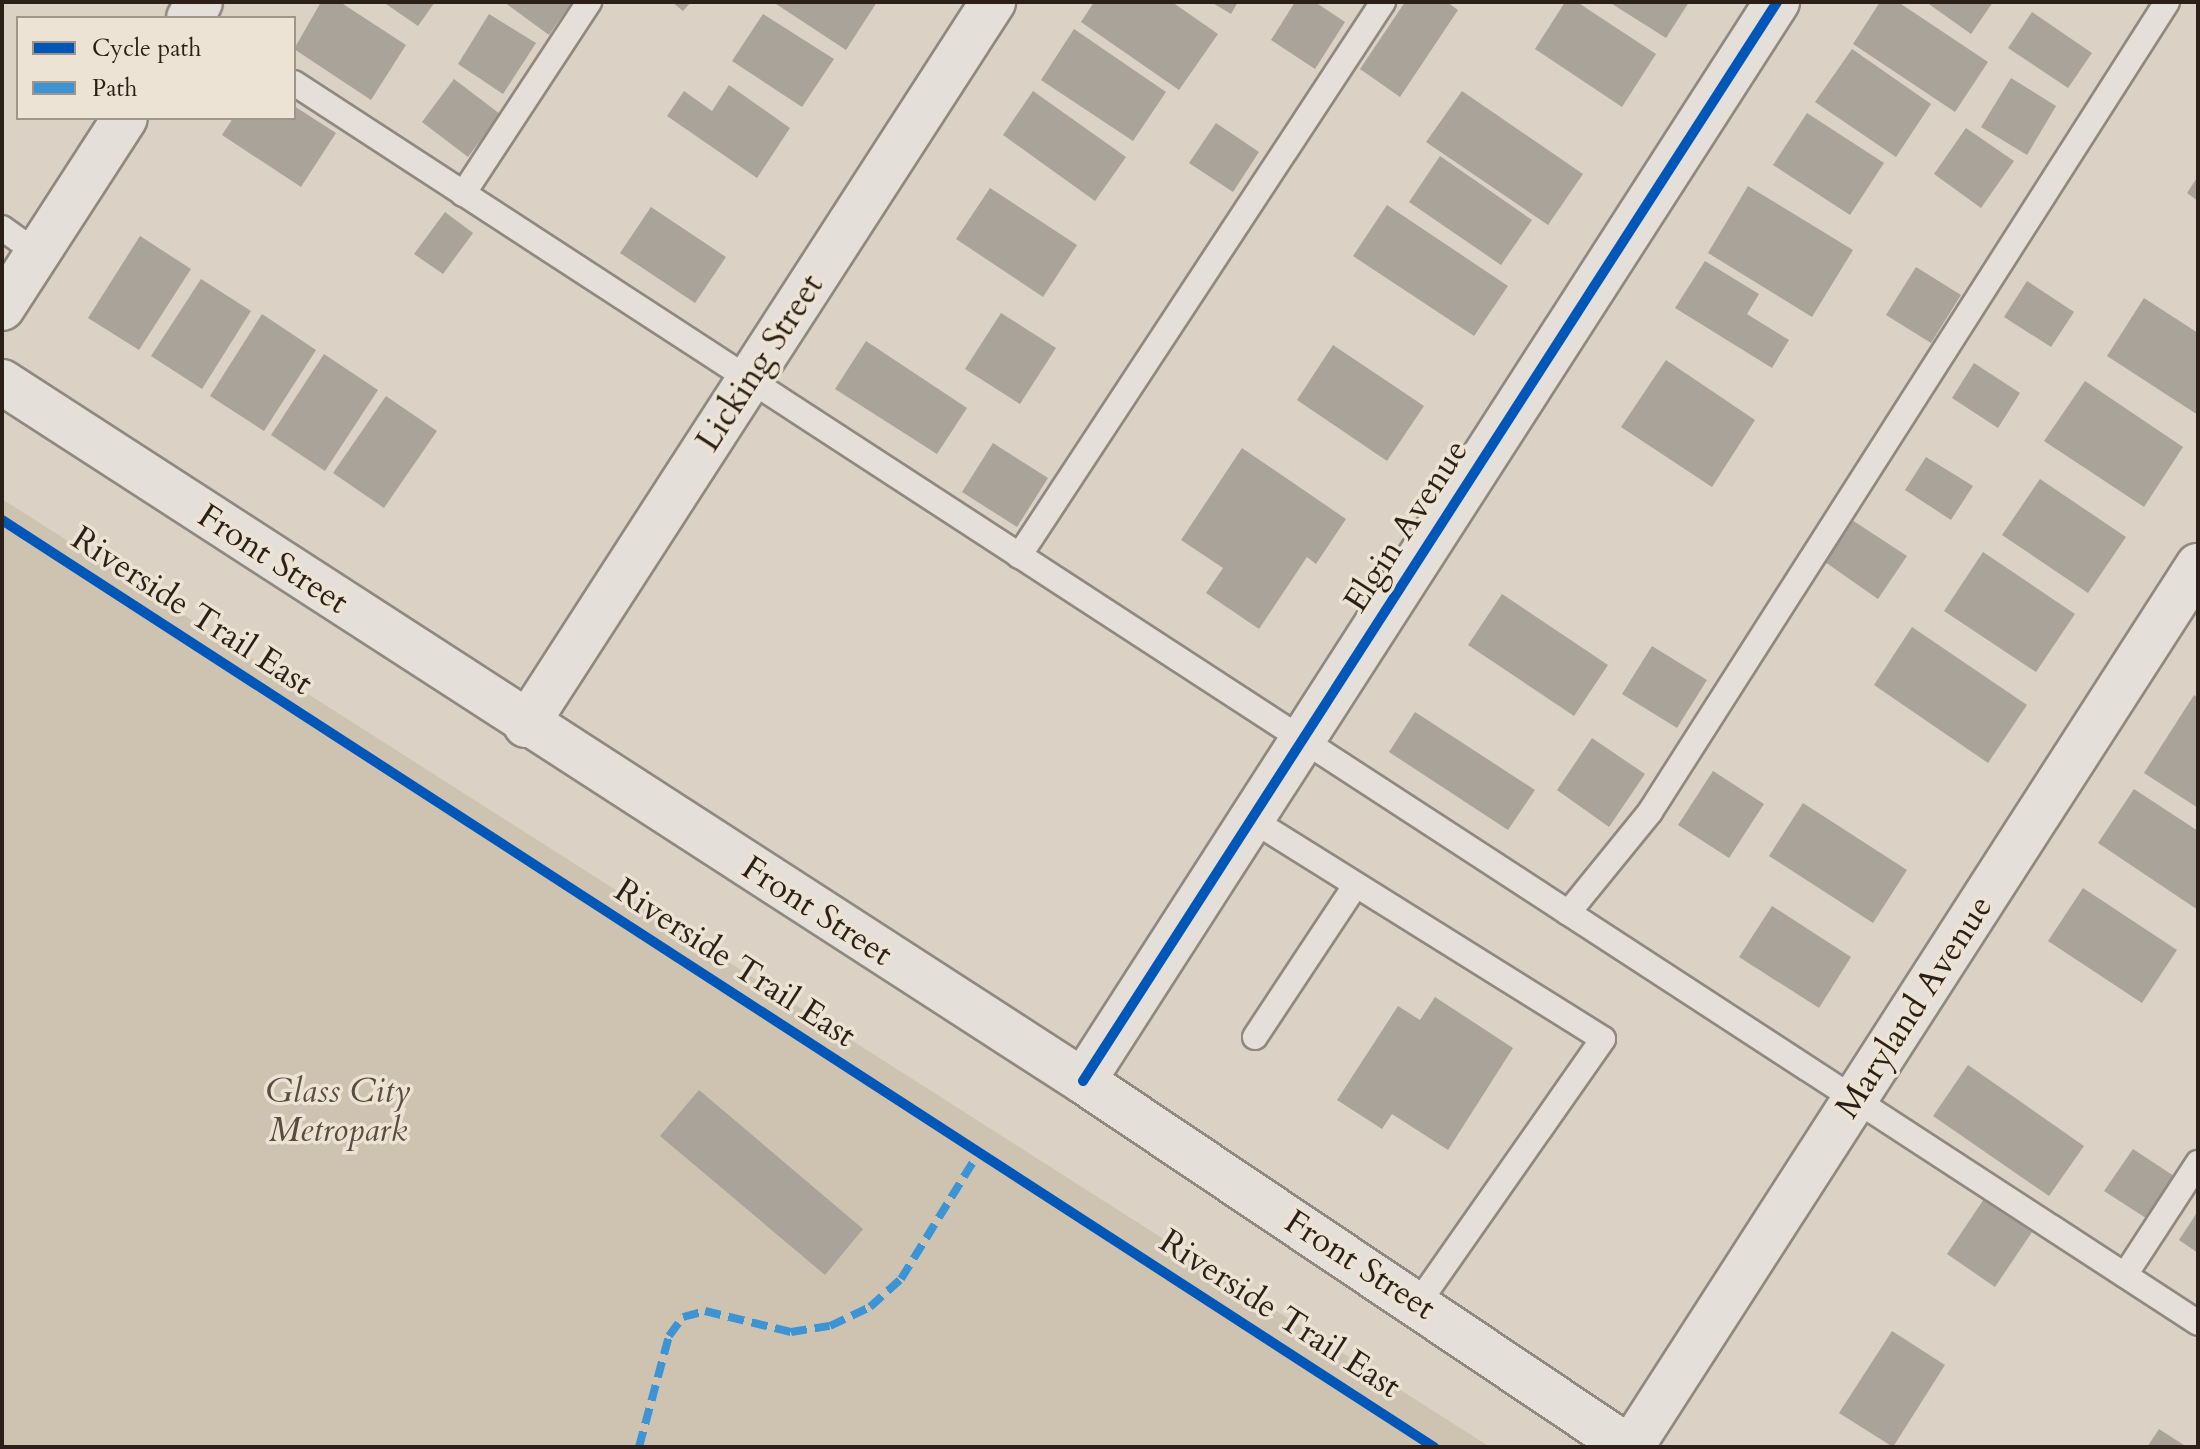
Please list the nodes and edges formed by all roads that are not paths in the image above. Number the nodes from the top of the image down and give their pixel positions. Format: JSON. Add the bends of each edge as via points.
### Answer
{"nodes":[{"id":1,"x":589,"y":2,"type":"edge"},
{"id":2,"x":993,"y":2,"type":"edge"},
{"id":3,"x":1383,"y":2,"type":"edge"},
{"id":4,"x":1777,"y":2,"type":"edge"},
{"id":5,"x":2167,"y":2,"type":"edge"},
{"id":6,"x":296,"y":84,"type":"edge"},
{"id":7,"x":124,"y":120,"type":"edge"},
{"id":8,"x":463,"y":194,"type":"junction"},
{"id":9,"x":2,"y":228,"type":"edge"},
{"id":10,"x":37,"y":253,"type":"junction"},
{"id":11,"x":2,"y":308,"type":"edge"},
{"id":12,"x":749,"y":380,"type":"junction"},
{"id":13,"x":2,"y":382,"type":"edge"},
{"id":14,"x":1019,"y":556,"type":"junction"},
{"id":15,"x":2198,"y":566,"type":"edge"},
{"id":16,"x":526,"y":725,"type":"junction"},
{"id":17,"x":1302,"y":740,"type":"junction"},
{"id":18,"x":1251,"y":819,"type":"junction"},
{"id":19,"x":1355,"y":886,"type":"junction"},
{"id":20,"x":1568,"y":913,"type":"junction"},
{"id":21,"x":1255,"y":1037,"type":"dead end"},
{"id":22,"x":1083,"y":1081,"type":"junction"},
{"id":23,"x":1855,"y":1099,"type":"junction"},
{"id":24,"x":2198,"y":1163,"type":"edge"},
{"id":25,"x":2125,"y":1275,"type":"junction"},
{"id":26,"x":1418,"y":1303,"type":"junction"},
{"id":27,"x":2198,"y":1323,"type":"edge"},
{"id":28,"x":1630,"y":1447,"type":"edge"}],
"edges":[{"from":1,"to":8,"type":"lane"},
{"from":2,"to":12,"type":"street","name":"Licking Street"},
{"from":3,"to":14,"type":"lane"},
{"from":4,"to":17,"type":"street","name":"Elgin Avenue"},
{"from":5,"to":20,"type":"lane","via":[[1650,812]]},
{"from":6,"to":8,"type":"lane"},
{"from":7,"to":10,"type":"street"},
{"from":8,"to":12,"type":"lane"},
{"from":9,"to":10,"type":"lane"},
{"from":10,"to":11,"type":"street"},
{"from":12,"to":14,"type":"lane"},
{"from":12,"to":16,"type":"street","name":"Licking Street"},
{"from":13,"to":16,"type":"street","name":"Front Street"},
{"from":14,"to":17,"type":"lane"},
{"from":15,"to":23,"type":"street","name":"Maryland Avenue"},
{"from":16,"to":22,"type":"street","name":"Front Street"},
{"from":17,"to":18,"type":"street","name":"Elgin Avenue"},
{"from":17,"to":20,"type":"lane"},
{"from":18,"to":19,"type":"lane"},
{"from":18,"to":22,"type":"street","name":"Elgin Avenue"},
{"from":19,"to":21,"type":"lane"},
{"from":19,"to":26,"type":"lane","via":[[1603,1039]]},
{"from":20,"to":23,"type":"lane"},
{"from":22,"to":26,"type":"street","name":"Front Street"},
{"from":23,"to":25,"type":"lane"},
{"from":23,"to":28,"type":"street","name":"Maryland Avenue"},
{"from":24,"to":25,"type":"lane"},
{"from":25,"to":27,"type":"lane"},
{"from":26,"to":28,"type":"street","name":"Front Street"}]}
